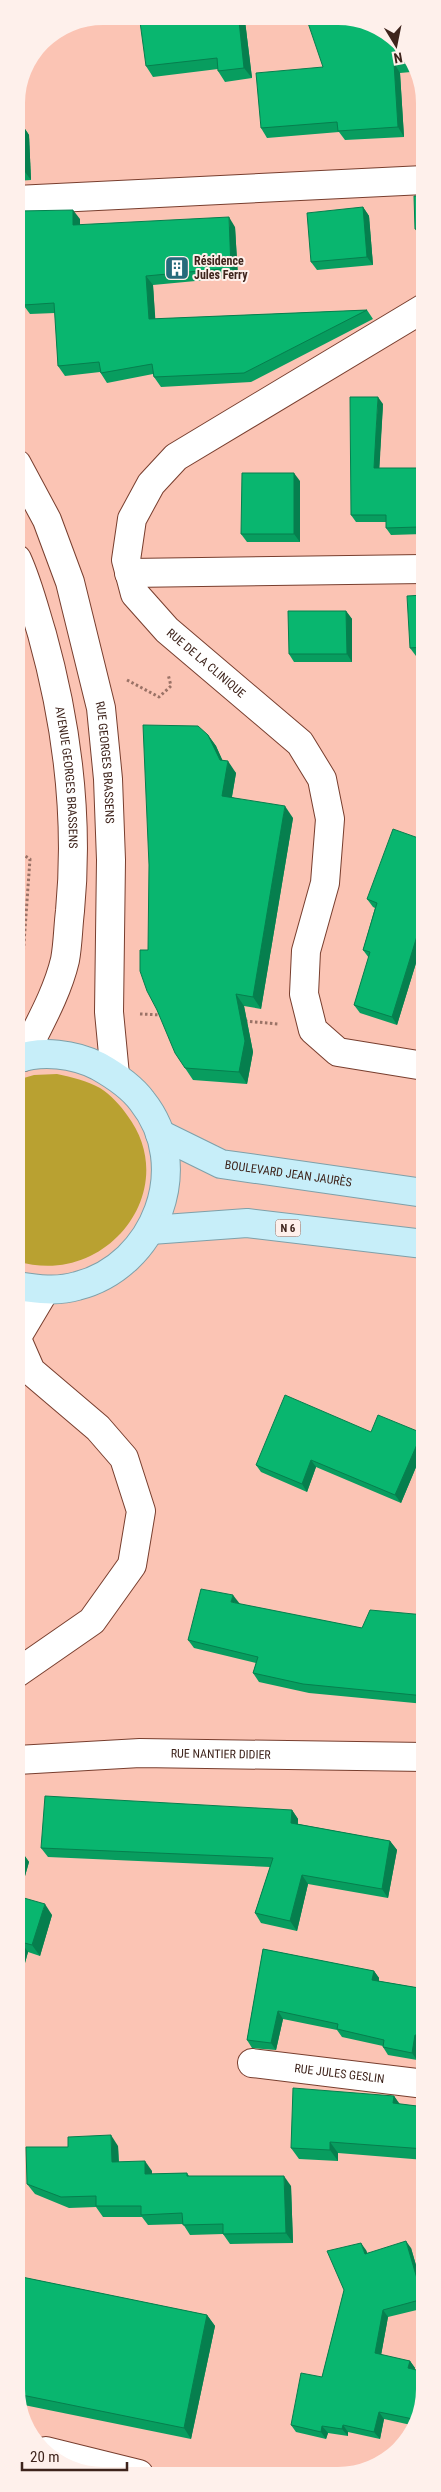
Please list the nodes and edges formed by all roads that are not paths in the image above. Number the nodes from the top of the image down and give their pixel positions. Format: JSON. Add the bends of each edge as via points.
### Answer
{"nodes":[{"id":1,"x":416,"y":180,"type":"edge"},
{"id":2,"x":25,"y":200,"type":"edge"},
{"id":3,"x":416,"y":313,"type":"edge"},
{"id":4,"x":25,"y":480,"type":"edge"},
{"id":5,"x":416,"y":569,"type":"edge"},
{"id":6,"x":129,"y":573,"type":"junction"},
{"id":7,"x":25,"y":580,"type":"edge"},
{"id":8,"x":25,"y":1048,"type":"edge"},
{"id":9,"x":25,"y":1057,"type":"edge"},
{"id":10,"x":416,"y":1065,"type":"edge"},
{"id":11,"x":115,"y":1075,"type":"junction"},
{"id":12,"x":160,"y":1134,"type":"junction"},
{"id":13,"x":416,"y":1192,"type":"edge"},
{"id":14,"x":151,"y":1230,"type":"junction"},
{"id":15,"x":416,"y":1243,"type":"edge"},
{"id":16,"x":25,"y":1287,"type":"edge"},
{"id":17,"x":45,"y":1290,"type":"junction"},
{"id":18,"x":25,"y":1324,"type":"edge"},
{"id":19,"x":25,"y":1357,"type":"edge"},
{"id":20,"x":25,"y":1668,"type":"edge"},
{"id":21,"x":416,"y":1757,"type":"edge"},
{"id":22,"x":25,"y":1760,"type":"edge"},
{"id":23,"x":252,"y":2063,"type":"dead end"},
{"id":24,"x":416,"y":2083,"type":"edge"},
{"id":25,"x":63,"y":2455,"type":"edge"},
{"id":26,"x":111,"y":2467,"type":"edge"}],
"edges":[{"from":1,"to":2,"type":"street"},
{"from":3,"to":6,"type":"street","name":"RUE DE LA CLINIQUE","via":[[176,457],[151,484],[132,520],[126,560]]},
{"from":4,"to":11,"type":"street","name":"RUE GEORGES BRASSENS","via":[[47,520],[70,582],[101,708],[108,779],[110,860],[108,1012]]},
{"from":5,"to":6,"type":"street"},
{"from":6,"to":10,"type":"street","name":"RUE DE LA CLINIQUE","via":[[135,594],[167,630],[300,743],[322,779],[330,819],[324,883],[306,951],[304,994],[313,1030],[338,1052]]},
{"from":7,"to":8,"type":"street","name":"AVENUE GEORGES BRASSENS","via":[[60,712],[74,817],[65,959],[51,999]]},
{"from":9,"to":11,"type":"main road","via":[[55,1054],[87,1060]]},
{"from":11,"to":12,"type":"main road","via":[[142,1101]]},
{"from":12,"to":13,"type":"main road","name":"BOULEVARD JEAN JAURÈS","via":[[221,1164]]},
{"from":12,"to":14,"type":"main road","via":[[166,1174],[163,1199]]},
{"from":14,"to":15,"type":"main road","number":"N 6","via":[[247,1223]]},
{"from":14,"to":17,"type":"main road","via":[[132,1255],[106,1275],[77,1286]]},
{"from":16,"to":17,"type":"main road"},
{"from":17,"to":18,"type":"street"},
{"from":19,"to":20,"type":"street","via":[[31,1371],[98,1428],[124,1458],[141,1511],[132,1565],[92,1621]]},
{"from":21,"to":22,"type":"street","name":"RUE NANTIER DIDIER","via":[[140,1753]]},
{"from":23,"to":24,"type":"street","name":"RUE JULES GESLIN"},
{"from":25,"to":26,"type":"street"}]}
